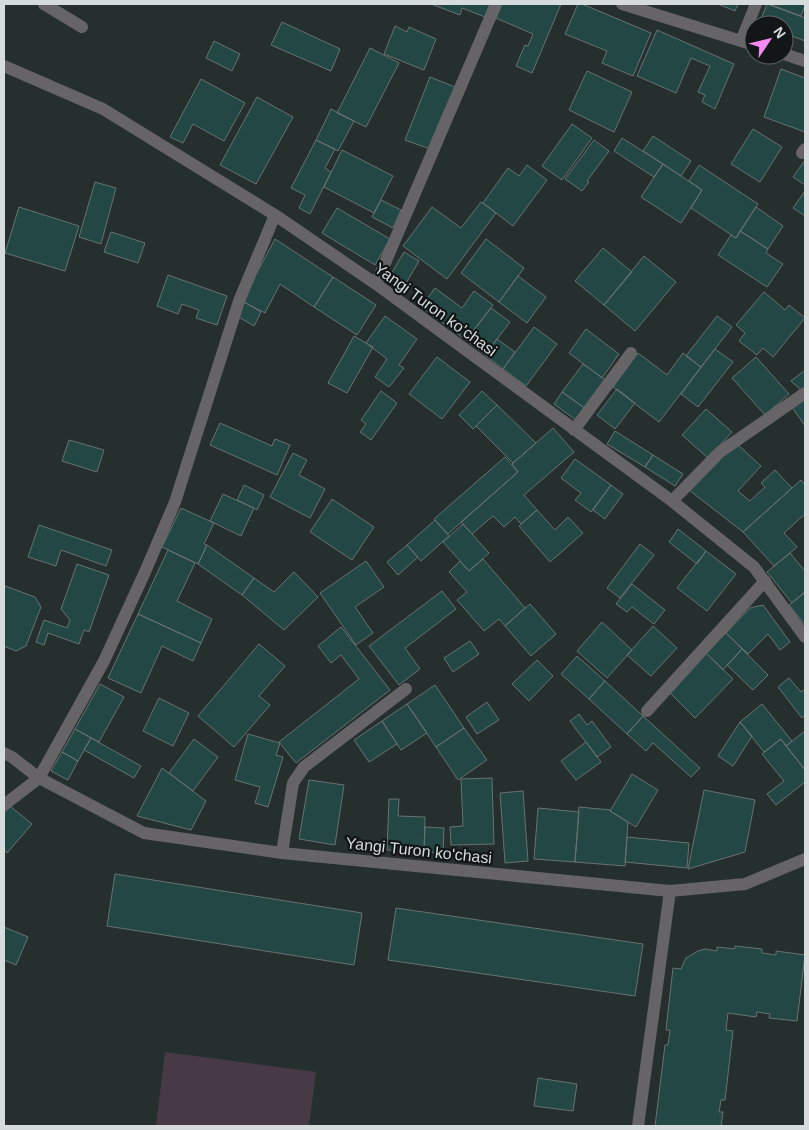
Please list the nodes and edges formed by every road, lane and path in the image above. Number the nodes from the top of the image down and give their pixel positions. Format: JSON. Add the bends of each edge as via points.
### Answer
{"nodes":[{"id":1,"x":44,"y":4,"type":"edge"},
{"id":2,"x":496,"y":4,"type":"edge"},
{"id":3,"x":622,"y":4,"type":"edge"},
{"id":4,"x":756,"y":4,"type":"edge"},
{"id":5,"x":82,"y":27,"type":"dead end"},
{"id":6,"x":741,"y":41,"type":"junction"},
{"id":7,"x":744,"y":42,"type":"edge"},
{"id":8,"x":4,"y":66,"type":"edge"},
{"id":9,"x":274,"y":215,"type":"junction"},
{"id":10,"x":376,"y":284,"type":"junction"},
{"id":11,"x":631,"y":353,"type":"dead end"},
{"id":12,"x":805,"y":393,"type":"edge"},
{"id":13,"x":574,"y":430,"type":"junction"},
{"id":14,"x":672,"y":501,"type":"junction"},
{"id":15,"x":765,"y":581,"type":"junction"},
{"id":16,"x":805,"y":637,"type":"edge"},
{"id":17,"x":406,"y":689,"type":"dead end"},
{"id":18,"x":646,"y":711,"type":"dead end"},
{"id":19,"x":4,"y":753,"type":"edge"},
{"id":20,"x":39,"y":778,"type":"junction"},
{"id":21,"x":4,"y":805,"type":"edge"},
{"id":22,"x":282,"y":853,"type":"junction"},
{"id":23,"x":805,"y":859,"type":"edge"},
{"id":24,"x":670,"y":891,"type":"junction"},
{"id":25,"x":638,"y":1126,"type":"edge"}],
"edges":[{"from":1,"to":5,"type":"street"},
{"from":2,"to":10,"type":"street"},
{"from":3,"to":6,"type":"street"},
{"from":4,"to":6,"type":"street"},
{"from":6,"to":7,"type":"street"},
{"from":8,"to":9,"type":"street","name":"Yangi Turon ko'chasi","via":[[103,109]]},
{"from":9,"to":10,"type":"street","name":"Yangi Turon ko'chasi"},
{"from":9,"to":20,"type":"street","via":[[239,301],[178,493],[104,661]]},
{"from":10,"to":13,"type":"street","name":"Yangi Turon ko'chasi"},
{"from":11,"to":13,"type":"street"},
{"from":12,"to":14,"type":"street","via":[[720,452]]},
{"from":13,"to":14,"type":"street","name":"Yangi Turon ko'chasi"},
{"from":14,"to":15,"type":"street","name":"Yangi Turon ko'chasi","via":[[754,567]]},
{"from":15,"to":16,"type":"street","name":"Yangi Turon ko'chasi"},
{"from":15,"to":18,"type":"street"},
{"from":17,"to":22,"type":"street","via":[[304,767],[293,784]]},
{"from":19,"to":20,"type":"street","name":"Yangi Turon ko'chasi"},
{"from":20,"to":21,"type":"street"},
{"from":20,"to":22,"type":"street","name":"Yangi Turon ko'chasi","via":[[144,833]]},
{"from":22,"to":24,"type":"street","name":"Yangi Turon ko'chasi"},
{"from":23,"to":24,"type":"street","name":"Yangi Turon ko'chasi","via":[[745,884]]},
{"from":24,"to":25,"type":"street"}]}
